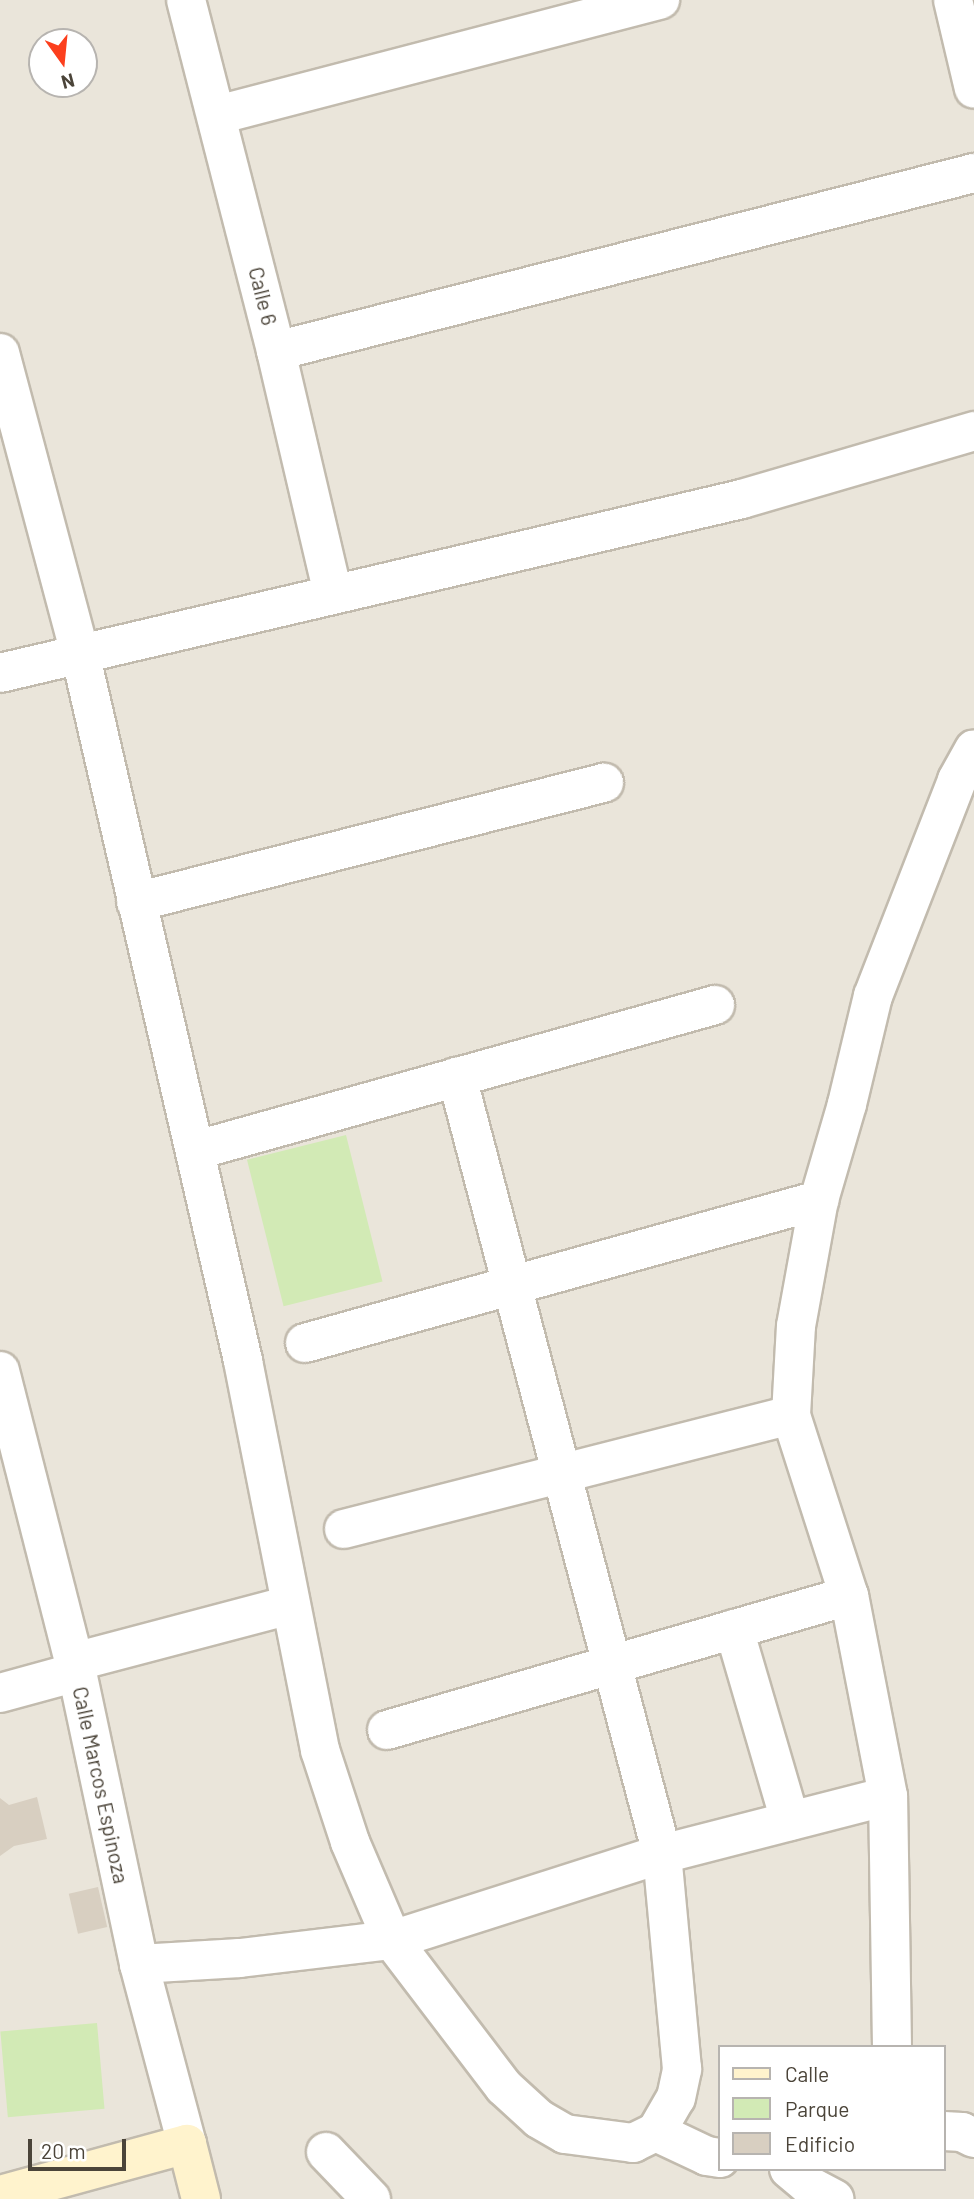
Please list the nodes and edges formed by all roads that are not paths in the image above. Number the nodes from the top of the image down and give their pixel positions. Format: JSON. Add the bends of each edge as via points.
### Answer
{"nodes":[{"id":1,"x":186,"y":0,"type":"edge"},
{"id":2,"x":660,"y":0,"type":"edge"},
{"id":3,"x":953,"y":0,"type":"edge"},
{"id":4,"x":974,"y":89,"type":"edge"},
{"id":5,"x":217,"y":115,"type":"junction"},
{"id":6,"x":974,"y":173,"type":"edge"},
{"id":7,"x":276,"y":351,"type":"junction"},
{"id":8,"x":0,"y":353,"type":"edge"},
{"id":9,"x":974,"y":431,"type":"edge"},
{"id":10,"x":333,"y":594,"type":"junction"},
{"id":11,"x":80,"y":653,"type":"junction"},
{"id":12,"x":0,"y":673,"type":"edge"},
{"id":13,"x":974,"y":749,"type":"edge"},
{"id":14,"x":604,"y":783,"type":"dead end"},
{"id":15,"x":136,"y":902,"type":"junction"},
{"id":16,"x":715,"y":1005,"type":"dead end"},
{"id":17,"x":457,"y":1077,"type":"junction"},
{"id":18,"x":197,"y":1150,"type":"junction"},
{"id":19,"x":819,"y":1200,"type":"junction"},
{"id":20,"x":512,"y":1286,"type":"junction"},
{"id":21,"x":305,"y":1343,"type":"dead end"},
{"id":22,"x":0,"y":1371,"type":"edge"},
{"id":23,"x":791,"y":1415,"type":"junction"},
{"id":24,"x":562,"y":1473,"type":"junction"},
{"id":25,"x":344,"y":1529,"type":"dead end"},
{"id":26,"x":849,"y":1596,"type":"junction"},
{"id":27,"x":289,"y":1605,"type":"junction"},
{"id":28,"x":734,"y":1629,"type":"junction"},
{"id":29,"x":612,"y":1665,"type":"junction"},
{"id":30,"x":76,"y":1667,"type":"junction"},
{"id":31,"x":0,"y":1693,"type":"edge"},
{"id":32,"x":387,"y":1730,"type":"dead end"},
{"id":33,"x":888,"y":1796,"type":"junction"},
{"id":34,"x":790,"y":1821,"type":"junction"},
{"id":35,"x":662,"y":1854,"type":"junction"},
{"id":36,"x":392,"y":1940,"type":"junction"},
{"id":37,"x":139,"y":1964,"type":"junction"},
{"id":38,"x":892,"y":2045,"type":"edge"},
{"id":39,"x":946,"y":2131,"type":"edge"},
{"id":40,"x":656,"y":2132,"type":"junction"},
{"id":41,"x":974,"y":2138,"type":"edge"},
{"id":42,"x":187,"y":2144,"type":"junction"},
{"id":43,"x":326,"y":2152,"type":"dead end"},
{"id":44,"x":718,"y":2158,"type":"edge"},
{"id":45,"x":791,"y":2171,"type":"edge"},
{"id":46,"x":0,"y":2195,"type":"edge"},
{"id":47,"x":201,"y":2199,"type":"edge"},
{"id":48,"x":370,"y":2199,"type":"edge"},
{"id":49,"x":834,"y":2199,"type":"edge"}],
"edges":[{"from":1,"to":5,"type":"street","name":"Calle 6"},
{"from":2,"to":5,"type":"street"},
{"from":3,"to":4,"type":"street"},
{"from":5,"to":7,"type":"street","name":"Calle 6"},
{"from":6,"to":7,"type":"street"},
{"from":7,"to":10,"type":"street","name":"Calle 6"},
{"from":8,"to":11,"type":"street"},
{"from":9,"to":10,"type":"street","via":[[742,499]]},
{"from":10,"to":11,"type":"street"},
{"from":11,"to":12,"type":"street"},
{"from":11,"to":15,"type":"street"},
{"from":13,"to":19,"type":"street","via":[[957,780],[873,996]]},
{"from":14,"to":15,"type":"street"},
{"from":15,"to":18,"type":"street"},
{"from":16,"to":17,"type":"street"},
{"from":17,"to":18,"type":"street"},
{"from":17,"to":20,"type":"street"},
{"from":18,"to":27,"type":"street"},
{"from":19,"to":20,"type":"street"},
{"from":19,"to":23,"type":"street","via":[[796,1326]]},
{"from":20,"to":21,"type":"street"},
{"from":20,"to":24,"type":"street"},
{"from":22,"to":30,"type":"street","name":"Calle Marcos Espinoza"},
{"from":23,"to":24,"type":"street"},
{"from":23,"to":26,"type":"street"},
{"from":24,"to":25,"type":"street"},
{"from":24,"to":29,"type":"street"},
{"from":26,"to":28,"type":"street"},
{"from":26,"to":33,"type":"street"},
{"from":27,"to":30,"type":"street"},
{"from":27,"to":36,"type":"street","via":[[320,1750],[350,1842]]},
{"from":28,"to":29,"type":"street"},
{"from":28,"to":34,"type":"street"},
{"from":29,"to":32,"type":"street"},
{"from":29,"to":35,"type":"street"},
{"from":30,"to":31,"type":"street"},
{"from":30,"to":37,"type":"street","name":"Calle Marcos Espinoza"},
{"from":33,"to":34,"type":"street"},
{"from":33,"to":38,"type":"street"},
{"from":34,"to":35,"type":"street"},
{"from":35,"to":36,"type":"street"},
{"from":35,"to":40,"type":"street","via":[[682,2069],[677,2098]]},
{"from":36,"to":37,"type":"street","via":[[240,1958]]},
{"from":36,"to":40,"type":"street","via":[[504,2087],[539,2119],[565,2134],[595,2140],[633,2143]]},
{"from":37,"to":42,"type":"street","name":"Calle Marcos Espinoza"},
{"from":39,"to":41,"type":"street"},
{"from":40,"to":44,"type":"street"},
{"from":42,"to":46,"type":"street"},
{"from":42,"to":47,"type":"street","name":"Calle Marcos Espinoza"},
{"from":43,"to":48,"type":"street"},
{"from":45,"to":49,"type":"street"}]}
